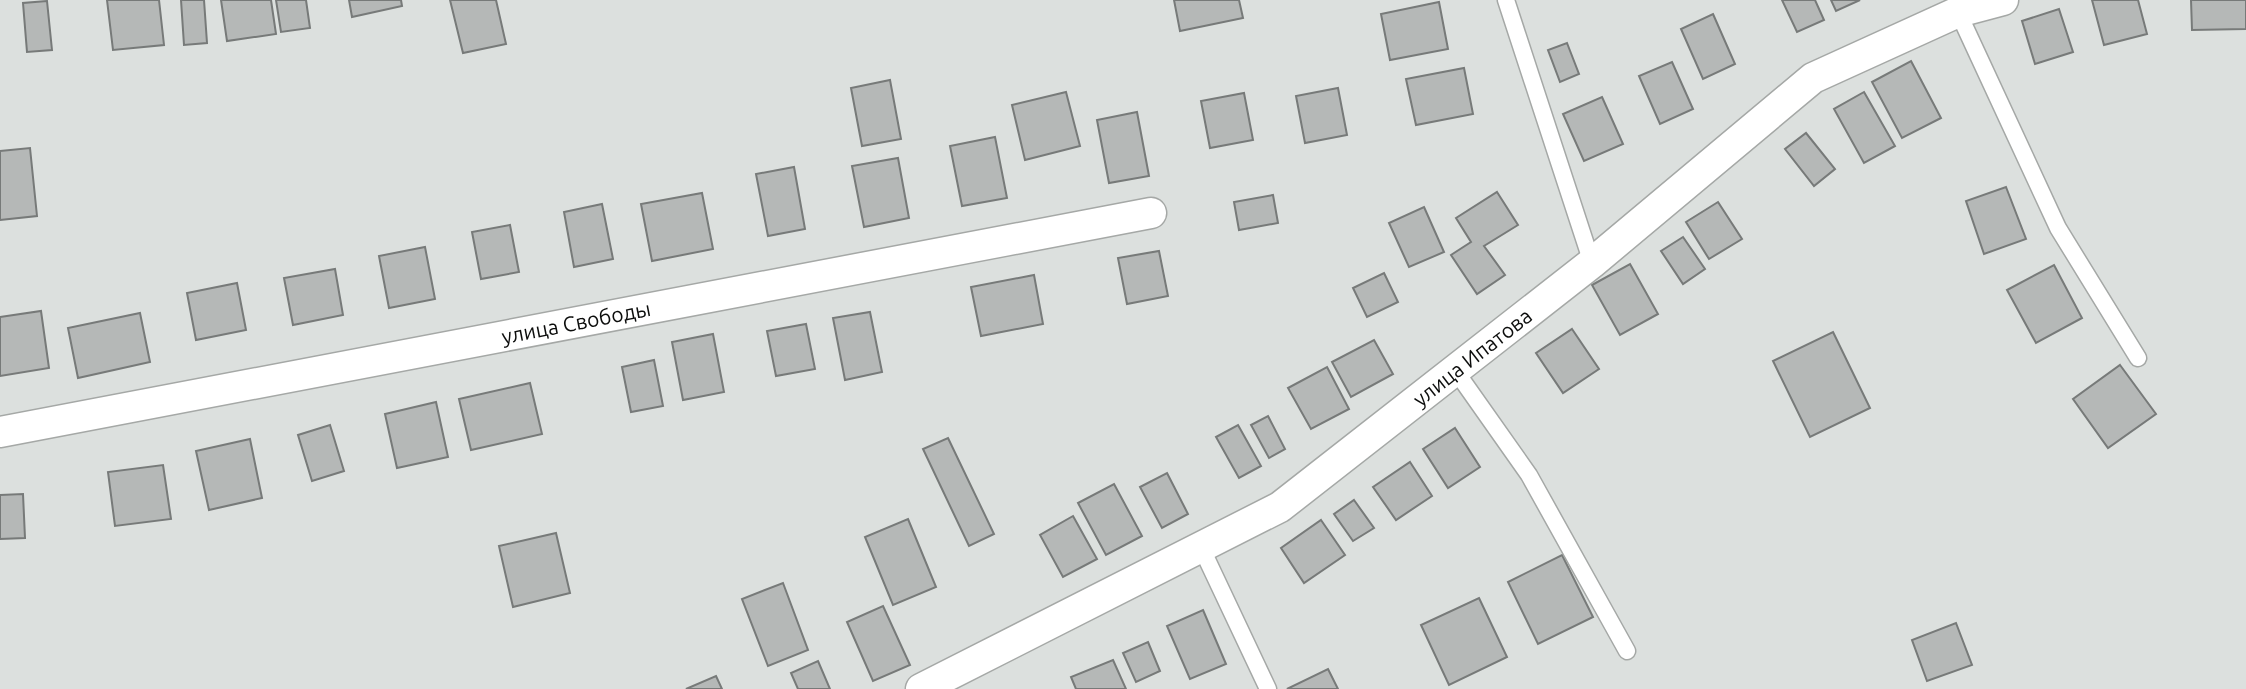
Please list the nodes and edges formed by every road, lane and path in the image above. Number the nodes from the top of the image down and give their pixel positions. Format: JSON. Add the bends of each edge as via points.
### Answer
{"nodes":[{"id":1,"x":1506,"y":0,"type":"edge"},
{"id":2,"x":2003,"y":0,"type":"edge"},
{"id":3,"x":1958,"y":12,"type":"junction"},
{"id":4,"x":1151,"y":212,"type":"dead end"},
{"id":5,"x":1592,"y":262,"type":"junction"},
{"id":6,"x":2138,"y":358,"type":"dead end"},
{"id":7,"x":1455,"y":370,"type":"junction"},
{"id":8,"x":0,"y":432,"type":"edge"},
{"id":9,"x":1201,"y":547,"type":"junction"},
{"id":10,"x":1627,"y":651,"type":"dead end"},
{"id":11,"x":921,"y":689,"type":"edge"},
{"id":12,"x":1268,"y":689,"type":"edge"}],
"edges":[{"from":1,"to":5,"type":"lane"},
{"from":2,"to":3,"type":"street","name":"улица Ипатова"},
{"from":3,"to":5,"type":"street","name":"улица Ипатова","via":[[1814,78]]},
{"from":3,"to":6,"type":"lane","via":[[2058,228]]},
{"from":4,"to":8,"type":"street","name":"улица Свободы"},
{"from":5,"to":7,"type":"street","name":"улица Ипатова"},
{"from":7,"to":9,"type":"street","name":"улица Ипатова","via":[[1280,507]]},
{"from":7,"to":10,"type":"lane","via":[[1529,475]]},
{"from":9,"to":11,"type":"street","name":"улица Ипатова"},
{"from":9,"to":12,"type":"lane"}]}
